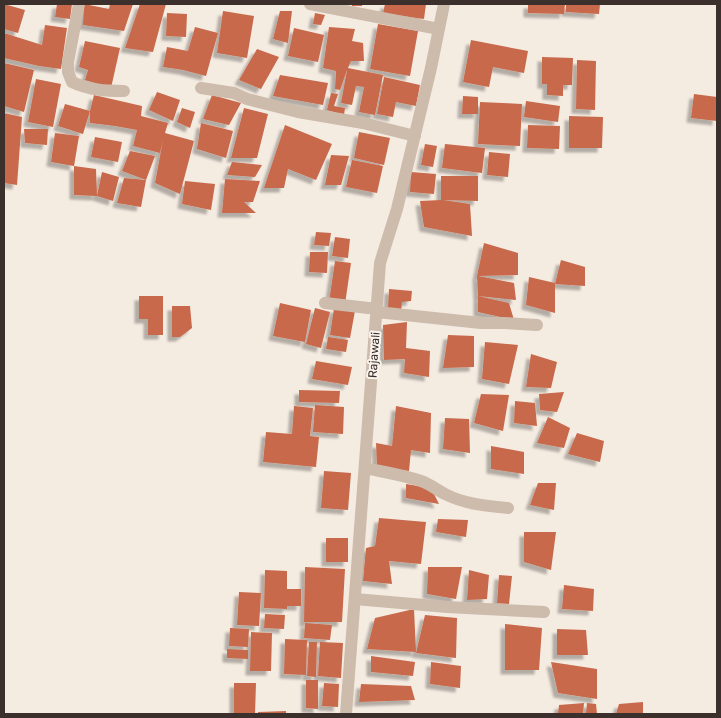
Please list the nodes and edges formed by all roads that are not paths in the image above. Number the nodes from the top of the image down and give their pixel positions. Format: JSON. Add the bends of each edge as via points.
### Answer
{"nodes":[{"id":1,"x":79,"y":4,"type":"edge"},
{"id":2,"x":310,"y":4,"type":"edge"},
{"id":3,"x":444,"y":4,"type":"edge"},
{"id":4,"x":439,"y":29,"type":"junction"},
{"id":5,"x":201,"y":88,"type":"dead end"},
{"id":6,"x":124,"y":91,"type":"dead end"},
{"id":7,"x":415,"y":136,"type":"junction"},
{"id":8,"x":324,"y":303,"type":"dead end"},
{"id":9,"x":377,"y":311,"type":"junction"},
{"id":10,"x":537,"y":325,"type":"dead end"},
{"id":11,"x":365,"y":468,"type":"junction"},
{"id":12,"x":508,"y":508,"type":"dead end"},
{"id":13,"x":354,"y":599,"type":"junction"},
{"id":14,"x":544,"y":612,"type":"dead end"},
{"id":15,"x":346,"y":714,"type":"edge"}],
"edges":[{"from":1,"to":6,"type":"street","via":[[68,62],[72,82],[84,88]]},
{"from":2,"to":4,"type":"street"},
{"from":3,"to":4,"type":"street","name":"Rajawali"},
{"from":4,"to":7,"type":"street","name":"Rajawali"},
{"from":5,"to":7,"type":"street","via":[[234,92],[298,112],[362,122]]},
{"from":7,"to":9,"type":"street","name":"Rajawali","via":[[380,263]]},
{"from":8,"to":9,"type":"street"},
{"from":9,"to":10,"type":"street","via":[[481,323]]},
{"from":9,"to":11,"type":"street","name":"Rajawali"},
{"from":11,"to":12,"type":"street","via":[[424,482],[462,501]]},
{"from":11,"to":13,"type":"street","name":"Rajawali"},
{"from":13,"to":14,"type":"street"},
{"from":13,"to":15,"type":"street","name":"Rajawali"}]}
